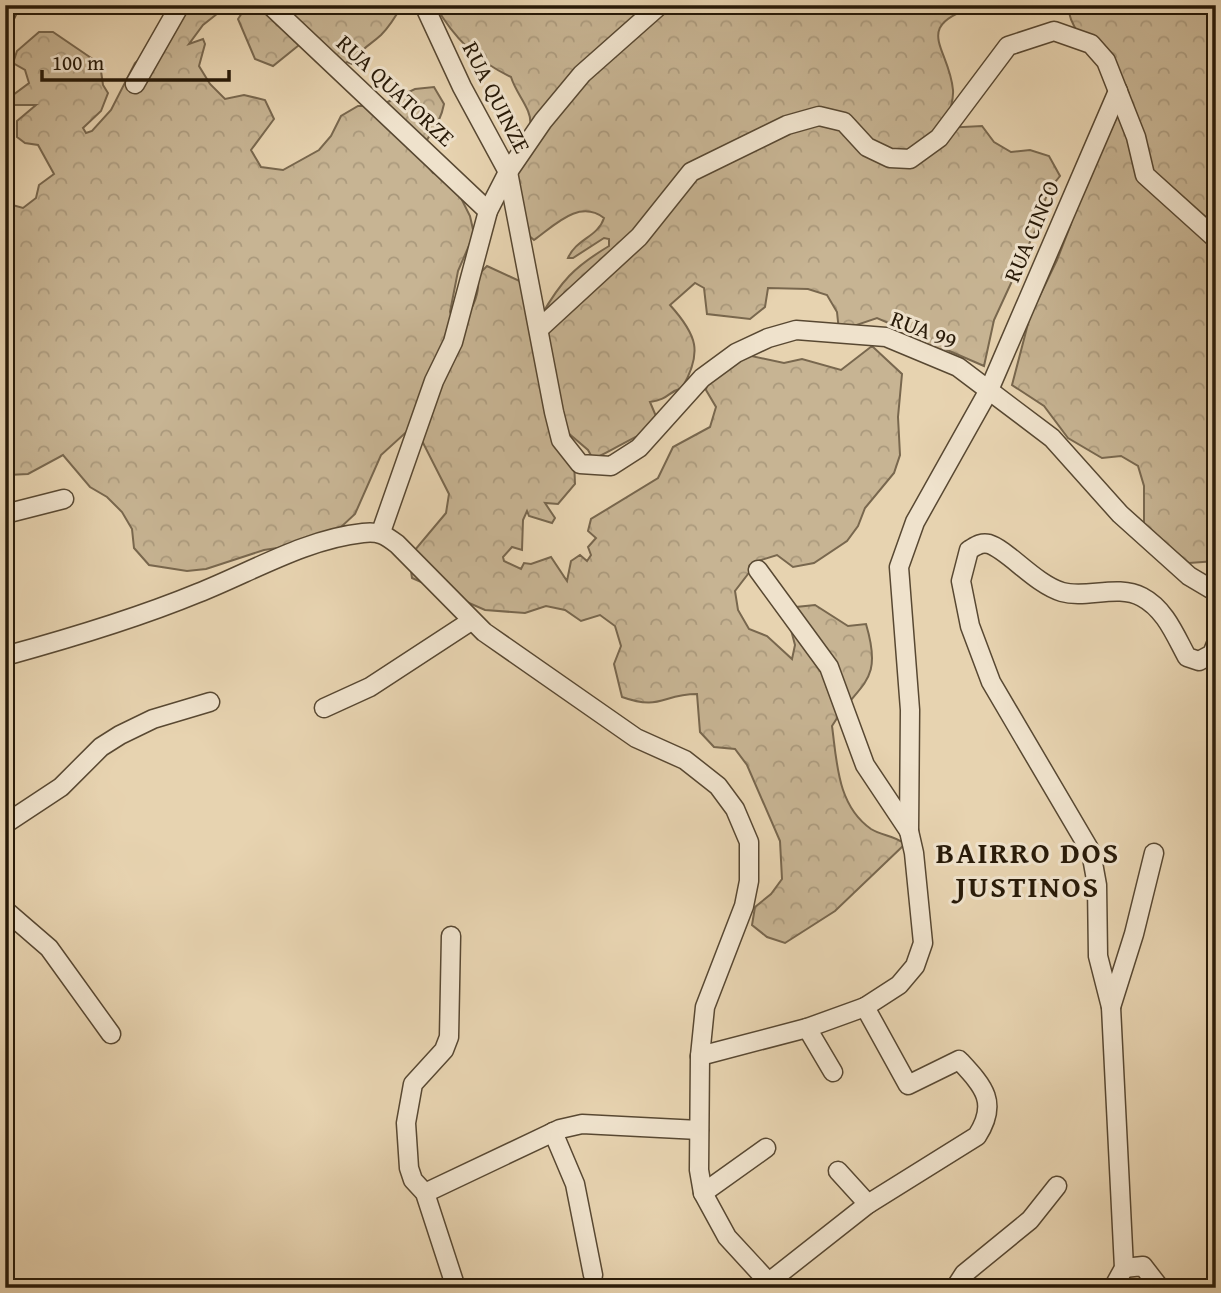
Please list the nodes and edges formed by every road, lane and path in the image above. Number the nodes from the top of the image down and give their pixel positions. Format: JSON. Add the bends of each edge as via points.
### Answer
{"nodes":[{"id":1,"x":10,"y":5,"type":"edge"},
{"id":2,"x":270,"y":5,"type":"edge"},
{"id":3,"x":424,"y":5,"type":"edge"},
{"id":4,"x":660,"y":5,"type":"edge"},
{"id":5,"x":174,"y":8,"type":"edge"},
{"id":6,"x":5,"y":16,"type":"edge"},
{"id":7,"x":135,"y":84,"type":"dead end"},
{"id":8,"x":1118,"y":91,"type":"junction"},
{"id":9,"x":508,"y":172,"type":"junction"},
{"id":10,"x":488,"y":211,"type":"junction"},
{"id":11,"x":1216,"y":239,"type":"edge"},
{"id":12,"x":540,"y":328,"type":"junction"},
{"id":13,"x":989,"y":390,"type":"junction"},
{"id":14,"x":64,"y":499,"type":"dead end"},
{"id":15,"x":5,"y":514,"type":"edge"},
{"id":16,"x":381,"y":532,"type":"junction"},
{"id":17,"x":758,"y":570,"type":"dead end"},
{"id":18,"x":1216,"y":592,"type":"edge"},
{"id":19,"x":471,"y":621,"type":"junction"},
{"id":20,"x":1216,"y":645,"type":"edge"},
{"id":21,"x":5,"y":656,"type":"edge"},
{"id":22,"x":210,"y":702,"type":"dead end"},
{"id":23,"x":324,"y":708,"type":"dead end"},
{"id":24,"x":5,"y":824,"type":"edge"},
{"id":25,"x":909,"y":831,"type":"junction"},
{"id":26,"x":1154,"y":853,"type":"dead end"},
{"id":27,"x":5,"y":910,"type":"edge"},
{"id":28,"x":451,"y":936,"type":"dead end"},
{"id":29,"x":865,"y":1007,"type":"junction"},
{"id":30,"x":1111,"y":1007,"type":"junction"},
{"id":31,"x":807,"y":1028,"type":"junction"},
{"id":32,"x":111,"y":1034,"type":"dead end"},
{"id":33,"x":700,"y":1056,"type":"junction"},
{"id":34,"x":833,"y":1072,"type":"dead end"},
{"id":35,"x":699,"y":1130,"type":"junction"},
{"id":36,"x":553,"y":1132,"type":"junction"},
{"id":37,"x":766,"y":1148,"type":"dead end"},
{"id":38,"x":838,"y":1171,"type":"dead end"},
{"id":39,"x":1057,"y":1186,"type":"dead end"},
{"id":40,"x":425,"y":1193,"type":"junction"},
{"id":41,"x":703,"y":1193,"type":"junction"},
{"id":42,"x":868,"y":1204,"type":"junction"},
{"id":43,"x":1124,"y":1268,"type":"junction"},
{"id":44,"x":593,"y":1275,"type":"dead end"},
{"id":45,"x":772,"y":1285,"type":"edge"},
{"id":46,"x":456,"y":1288,"type":"edge"},
{"id":47,"x":955,"y":1288,"type":"edge"},
{"id":48,"x":1113,"y":1288,"type":"edge"},
{"id":49,"x":1160,"y":1288,"type":"edge"}],
"edges":[{"from":1,"to":6,"type":"street"},
{"from":2,"to":10,"type":"street","name":"RUA QUATORZE"},
{"from":3,"to":9,"type":"street","name":"RUA QUINZE"},
{"from":4,"to":9,"type":"street","via":[[582,74]]},
{"from":5,"to":7,"type":"street"},
{"from":8,"to":11,"type":"street","via":[[1145,175]]},
{"from":8,"to":12,"type":"street","via":[[1106,61],[1091,44],[1054,30],[1008,46],[939,138],[909,159],[890,158],[867,146],[844,122],[819,116],[787,125],[691,172],[639,237]]},
{"from":8,"to":13,"type":"street","name":"RUA CINCO"},
{"from":9,"to":10,"type":"street","name":"RUA QUINZE"},
{"from":9,"to":12,"type":"street"},
{"from":10,"to":16,"type":"street","name":"RUA QUINZE","via":[[453,342],[434,382]]},
{"from":12,"to":13,"type":"street","name":"RUA 99","via":[[561,440],[580,464],[611,466],[639,449],[710,371],[736,353],[796,330],[886,337],[958,367]]},
{"from":13,"to":18,"type":"street","name":"RUA 99","via":[[1052,438],[1120,513],[1189,576]]},
{"from":13,"to":25,"type":"street","name":"RUA CINCO","via":[[915,522],[899,566],[910,710]]},
{"from":14,"to":15,"type":"street"},
{"from":16,"to":19,"type":"street"},
{"from":16,"to":21,"type":"street","via":[[311,546],[98,631]]},
{"from":17,"to":25,"type":"street","via":[[829,667],[865,765]]},
{"from":19,"to":23,"type":"street","via":[[370,687]]},
{"from":19,"to":33,"type":"street","via":[[636,738],[685,760],[718,786],[735,809],[749,842],[749,881],[744,906],[705,1007]]},
{"from":20,"to":30,"type":"street","via":[[1212,654],[1199,661],[1187,657],[1159,608],[1139,595],[1063,592],[990,544],[969,550],[961,580],[970,626],[991,682],[1091,852],[1097,885],[1098,956]]},
{"from":22,"to":24,"type":"street","via":[[153,719],[120,735],[101,747],[61,787]]},
{"from":25,"to":29,"type":"street","via":[[923,943],[915,966],[899,985]]},
{"from":26,"to":30,"type":"street"},
{"from":27,"to":32,"type":"street","via":[[49,948]]},
{"from":28,"to":40,"type":"street","via":[[449,1037],[444,1050],[410,1090],[406,1124],[409,1168]]},
{"from":29,"to":31,"type":"street"},
{"from":29,"to":42,"type":"street","via":[[908,1085],[959,1060],[983,1086],[988,1107],[977,1136]]},
{"from":30,"to":43,"type":"street"},
{"from":31,"to":33,"type":"street"},
{"from":31,"to":34,"type":"street"},
{"from":33,"to":35,"type":"street"},
{"from":35,"to":36,"type":"street","via":[[582,1124]]},
{"from":35,"to":41,"type":"street"},
{"from":36,"to":40,"type":"street"},
{"from":36,"to":44,"type":"street","via":[[575,1184]]},
{"from":37,"to":41,"type":"street"},
{"from":38,"to":42,"type":"street"},
{"from":39,"to":47,"type":"street","via":[[1030,1220],[964,1274]]},
{"from":40,"to":46,"type":"street"},
{"from":41,"to":45,"type":"street","via":[[727,1237]]},
{"from":42,"to":45,"type":"street"},
{"from":43,"to":48,"type":"street"},
{"from":43,"to":49,"type":"street","via":[[1143,1266]]}]}
